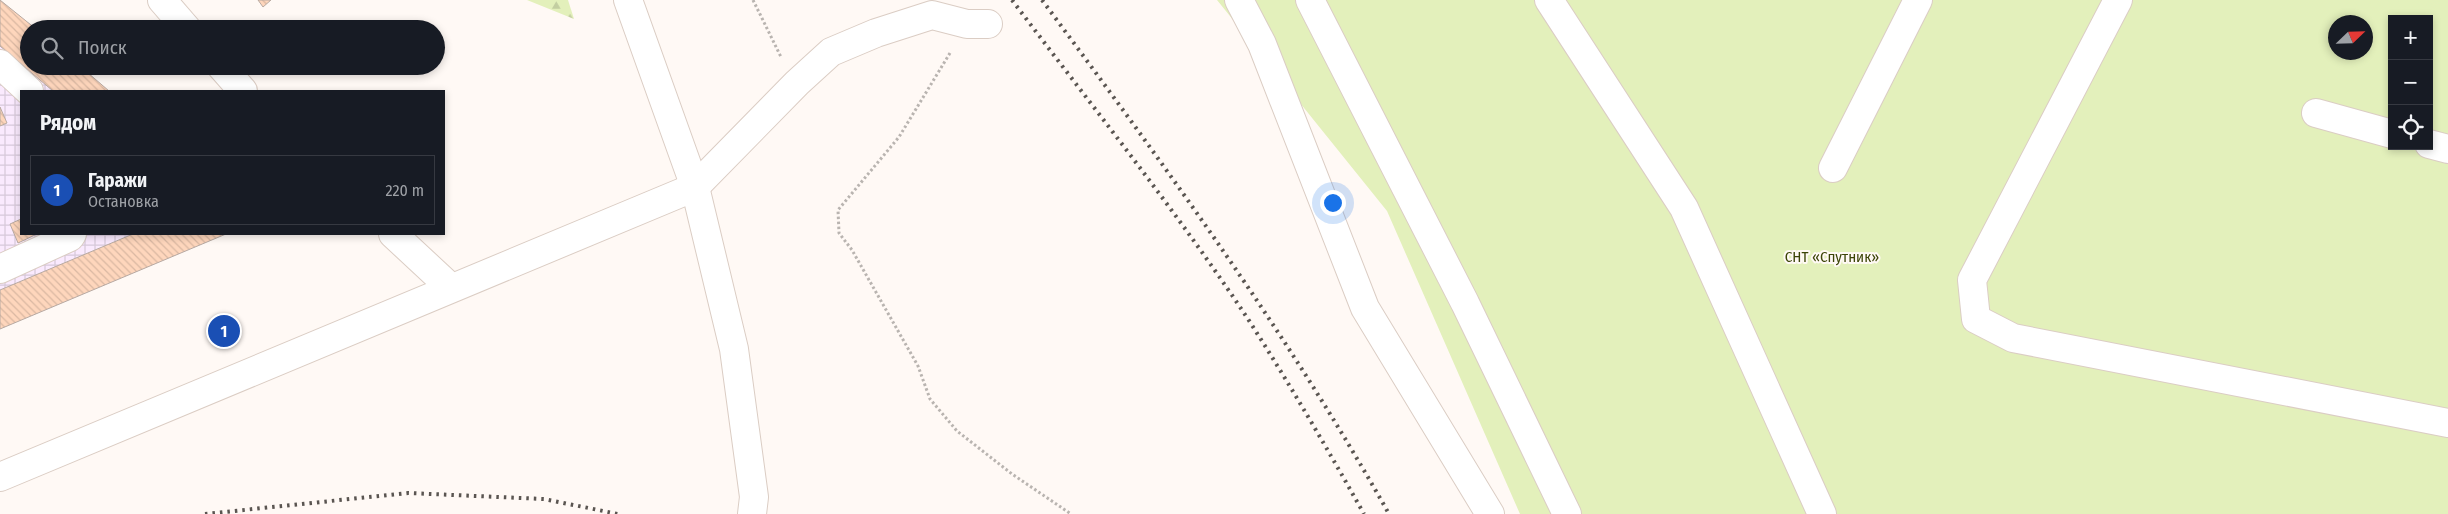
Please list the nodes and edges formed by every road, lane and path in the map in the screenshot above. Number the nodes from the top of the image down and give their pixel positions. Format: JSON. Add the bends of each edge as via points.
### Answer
{"nodes":[{"id":1,"x":162,"y":0,"type":"edge"},
{"id":2,"x":628,"y":0,"type":"edge"},
{"id":3,"x":753,"y":0,"type":"edge"},
{"id":4,"x":1239,"y":0,"type":"edge"},
{"id":5,"x":1310,"y":0,"type":"edge"},
{"id":6,"x":1549,"y":0,"type":"edge"},
{"id":7,"x":1918,"y":0,"type":"edge"},
{"id":8,"x":2118,"y":0,"type":"edge"},
{"id":9,"x":180,"y":20,"type":"edge"},
{"id":10,"x":977,"y":24,"type":"joint"},
{"id":11,"x":0,"y":64,"type":"edge"},
{"id":12,"x":228,"y":75,"type":"edge"},
{"id":13,"x":796,"y":83,"type":"junction"},
{"id":14,"x":28,"y":90,"type":"edge"},
{"id":15,"x":241,"y":90,"type":"edge"},
{"id":16,"x":2316,"y":113,"type":"dead end"},
{"id":17,"x":2388,"y":133,"type":"edge"},
{"id":18,"x":2433,"y":145,"type":"edge"},
{"id":19,"x":2448,"y":149,"type":"edge"},
{"id":20,"x":1833,"y":168,"type":"dead end"},
{"id":21,"x":696,"y":187,"type":"junction"},
{"id":22,"x":71,"y":235,"type":"edge"},
{"id":23,"x":394,"y":235,"type":"edge"},
{"id":24,"x":0,"y":269,"type":"edge"},
{"id":25,"x":451,"y":288,"type":"junction"},
{"id":26,"x":2448,"y":423,"type":"edge"},
{"id":27,"x":0,"y":477,"type":"edge"},
{"id":28,"x":752,"y":514,"type":"edge"},
{"id":29,"x":1071,"y":514,"type":"edge"},
{"id":30,"x":1490,"y":514,"type":"edge"},
{"id":31,"x":1567,"y":514,"type":"edge"},
{"id":32,"x":1822,"y":514,"type":"edge"}],
"edges":[{"from":1,"to":9,"type":"street"},
{"from":2,"to":21,"type":"street"},
{"from":3,"to":13,"type":"path"},
{"from":4,"to":30,"type":"street","via":[[1262,44],[1365,308]]},
{"from":5,"to":31,"type":"street","via":[[1465,303]]},
{"from":6,"to":32,"type":"street","via":[[1684,208]]},
{"from":7,"to":20,"type":"street"},
{"from":8,"to":26,"type":"street","via":[[1972,280],[1976,319],[2013,338]]},
{"from":10,"to":13,"type":"street","via":[[932,15],[876,33],[831,52]]},
{"from":10,"to":29,"type":"path","via":[[899,137],[838,210],[839,233],[918,366],[930,399],[957,431]]},
{"from":11,"to":14,"type":"street"},
{"from":12,"to":15,"type":"street"},
{"from":13,"to":21,"type":"street"},
{"from":16,"to":17,"type":"street"},
{"from":18,"to":19,"type":"street"},
{"from":21,"to":25,"type":"street"},
{"from":21,"to":28,"type":"street","via":[[734,349],[754,497]]},
{"from":22,"to":24,"type":"street"},
{"from":23,"to":25,"type":"street"},
{"from":25,"to":27,"type":"street"}]}
